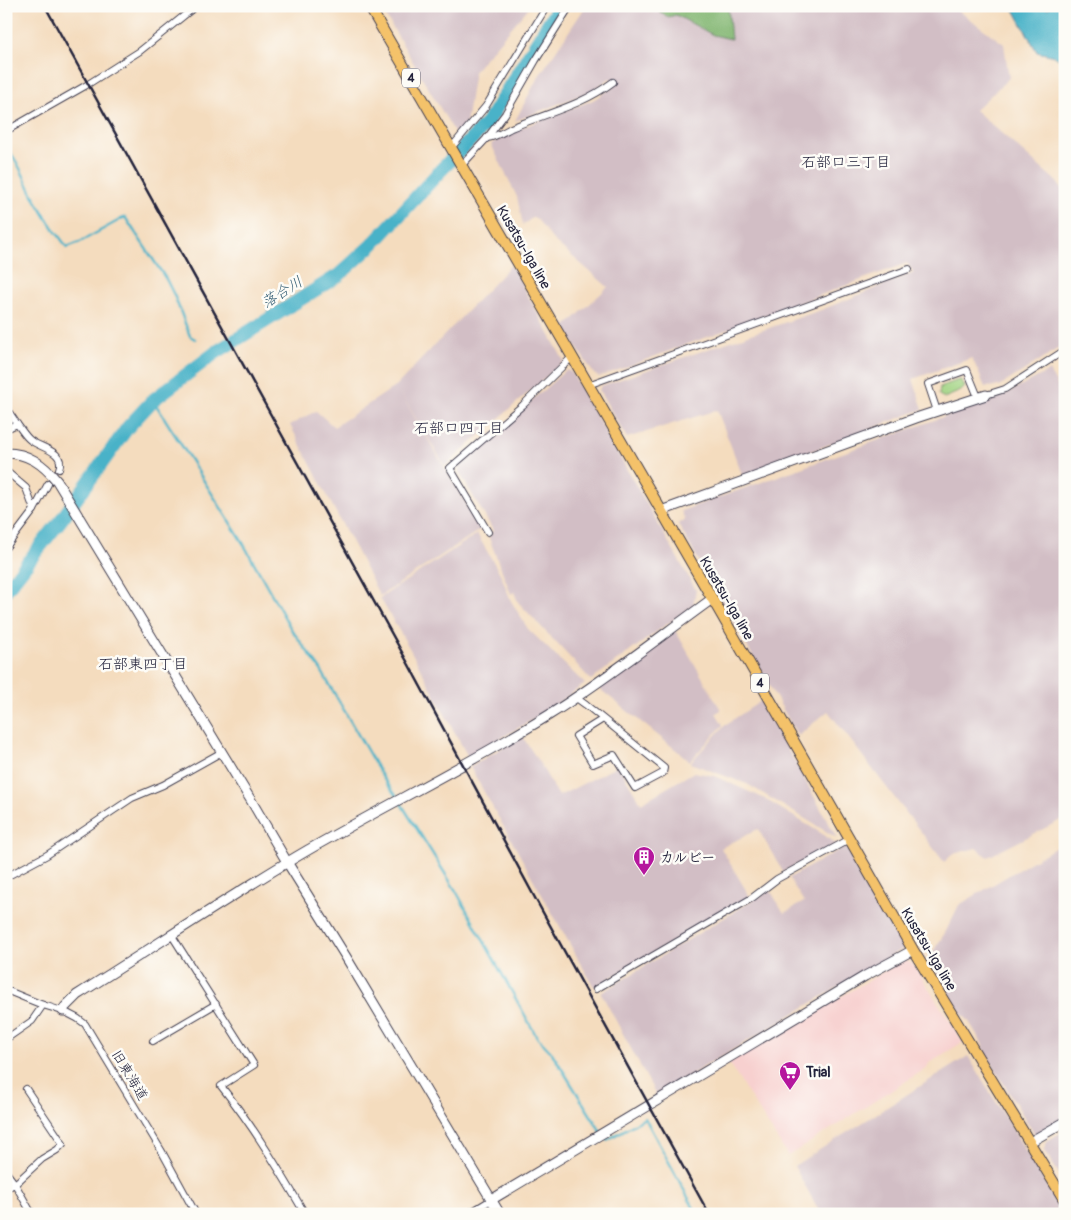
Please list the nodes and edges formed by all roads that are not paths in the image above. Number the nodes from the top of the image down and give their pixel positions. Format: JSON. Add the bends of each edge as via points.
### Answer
{"nodes":[{"id":1,"x":196,"y":6,"type":"edge"},
{"id":2,"x":369,"y":6,"type":"edge"},
{"id":3,"x":547,"y":6,"type":"edge"},
{"id":4,"x":570,"y":6,"type":"edge"},
{"id":5,"x":613,"y":82,"type":"dead end"},
{"id":6,"x":6,"y":131,"type":"edge"},
{"id":7,"x":487,"y":138,"type":"junction"},
{"id":8,"x":451,"y":149,"type":"junction"},
{"id":9,"x":460,"y":164,"type":"junction"},
{"id":10,"x":909,"y":269,"type":"dead end"},
{"id":11,"x":1065,"y":350,"type":"edge"},
{"id":12,"x":572,"y":357,"type":"junction"},
{"id":13,"x":588,"y":385,"type":"junction"},
{"id":14,"x":982,"y":396,"type":"junction"},
{"id":15,"x":6,"y":408,"type":"edge"},
{"id":16,"x":937,"y":411,"type":"junction"},
{"id":17,"x":17,"y":424,"type":"junction"},
{"id":18,"x":6,"y":429,"type":"edge"},
{"id":19,"x":6,"y":453,"type":"edge"},
{"id":20,"x":59,"y":468,"type":"dead end"},
{"id":21,"x":6,"y":471,"type":"edge"},
{"id":22,"x":48,"y":484,"type":"dead end"},
{"id":23,"x":34,"y":510,"type":"junction"},
{"id":24,"x":661,"y":511,"type":"junction"},
{"id":25,"x":488,"y":532,"type":"dead end"},
{"id":26,"x":6,"y":547,"type":"edge"},
{"id":27,"x":712,"y":599,"type":"junction"},
{"id":28,"x":575,"y":697,"type":"junction"},
{"id":29,"x":603,"y":719,"type":"junction"},
{"id":30,"x":222,"y":752,"type":"junction"},
{"id":31,"x":850,"y":839,"type":"junction"},
{"id":32,"x":287,"y":862,"type":"junction"},
{"id":33,"x":6,"y":876,"type":"edge"},
{"id":34,"x":171,"y":934,"type":"junction"},
{"id":35,"x":913,"y":950,"type":"junction"},
{"id":36,"x":596,"y":989,"type":"dead end"},
{"id":37,"x":6,"y":990,"type":"edge"},
{"id":38,"x":216,"y":1004,"type":"junction"},
{"id":39,"x":43,"y":1005,"type":"junction"},
{"id":40,"x":63,"y":1011,"type":"junction"},
{"id":41,"x":6,"y":1039,"type":"edge"},
{"id":42,"x":154,"y":1041,"type":"dead end"},
{"id":43,"x":26,"y":1089,"type":"dead end"},
{"id":44,"x":1065,"y":1122,"type":"edge"},
{"id":45,"x":1030,"y":1142,"type":"junction"},
{"id":46,"x":6,"y":1172,"type":"edge"},
{"id":47,"x":15,"y":1184,"type":"junction"},
{"id":48,"x":6,"y":1188,"type":"edge"},
{"id":49,"x":491,"y":1200,"type":"junction"},
{"id":50,"x":1065,"y":1201,"type":"edge"},
{"id":51,"x":32,"y":1214,"type":"edge"},
{"id":52,"x":196,"y":1214,"type":"edge"},
{"id":53,"x":305,"y":1214,"type":"edge"},
{"id":54,"x":468,"y":1214,"type":"edge"},
{"id":55,"x":500,"y":1214,"type":"edge"}],
"edges":[{"from":1,"to":6,"type":"street","via":[[140,51]]},
{"from":2,"to":8,"type":"main road","name":"Kusatsu-Iga line","number":"4"},
{"from":3,"to":8,"type":"street","via":[[486,106]]},
{"from":4,"to":7,"type":"street"},
{"from":5,"to":7,"type":"street","via":[[596,95]]},
{"from":7,"to":9,"type":"street","via":[[466,163]]},
{"from":8,"to":9,"type":"main road","name":"Kusatsu-Iga line","number":"4"},
{"from":9,"to":12,"type":"main road","name":"Kusatsu-Iga line","number":"4"},
{"from":10,"to":13,"type":"street"},
{"from":11,"to":14,"type":"street","via":[[1005,389]]},
{"from":12,"to":13,"type":"main road","name":"Kusatsu-Iga line","number":"4"},
{"from":12,"to":25,"type":"street","via":[[523,406],[450,468]]},
{"from":13,"to":24,"type":"main road","name":"Kusatsu-Iga line","number":"4"},
{"from":14,"to":16,"type":"street"},
{"from":14,"to":16,"type":"street","via":[[967,370],[928,384]]},
{"from":15,"to":17,"type":"street"},
{"from":16,"to":24,"type":"street"},
{"from":17,"to":18,"type":"street"},
{"from":17,"to":20,"type":"street","via":[[30,440],[59,457]]},
{"from":19,"to":30,"type":"street","via":[[24,455],[41,464],[57,481]]},
{"from":21,"to":23,"type":"street","via":[[26,488]]},
{"from":22,"to":23,"type":"street"},
{"from":23,"to":26,"type":"street"},
{"from":24,"to":27,"type":"main road","name":"Kusatsu-Iga line","number":"4"},
{"from":27,"to":28,"type":"street"},
{"from":27,"to":31,"type":"main road","name":"Kusatsu-Iga line","number":"4"},
{"from":28,"to":29,"type":"street"},
{"from":28,"to":32,"type":"street","via":[[471,760]]},
{"from":29,"to":29,"type":"street","via":[[664,768],[663,772],[635,788],[614,755],[593,764],[576,736]]},
{"from":30,"to":32,"type":"street"},
{"from":30,"to":33,"type":"street","via":[[163,785],[132,798],[47,856]]},
{"from":31,"to":35,"type":"main road","name":"Kusatsu-Iga line","number":"4"},
{"from":31,"to":36,"type":"street","via":[[777,879],[752,898]]},
{"from":32,"to":34,"type":"street"},
{"from":32,"to":49,"type":"street"},
{"from":34,"to":38,"type":"street"},
{"from":34,"to":40,"type":"street","via":[[78,995]]},
{"from":35,"to":45,"type":"main road","name":"Kusatsu-Iga line","number":"4"},
{"from":35,"to":49,"type":"street"},
{"from":37,"to":39,"type":"street","name":"旧東海道"},
{"from":38,"to":42,"type":"street"},
{"from":38,"to":53,"type":"street","via":[[254,1065],[221,1086],[265,1145]]},
{"from":39,"to":40,"type":"street","name":"旧東海道"},
{"from":39,"to":41,"type":"street","via":[[32,1020]]},
{"from":40,"to":52,"type":"street","name":"旧東海道","via":[[85,1024]]},
{"from":43,"to":47,"type":"street","via":[[63,1144]]},
{"from":44,"to":45,"type":"street"},
{"from":45,"to":50,"type":"main road","name":"Kusatsu-Iga line","number":"4"},
{"from":46,"to":47,"type":"street"},
{"from":47,"to":48,"type":"street"},
{"from":47,"to":51,"type":"street"},
{"from":49,"to":54,"type":"street"},
{"from":49,"to":55,"type":"street"}]}
